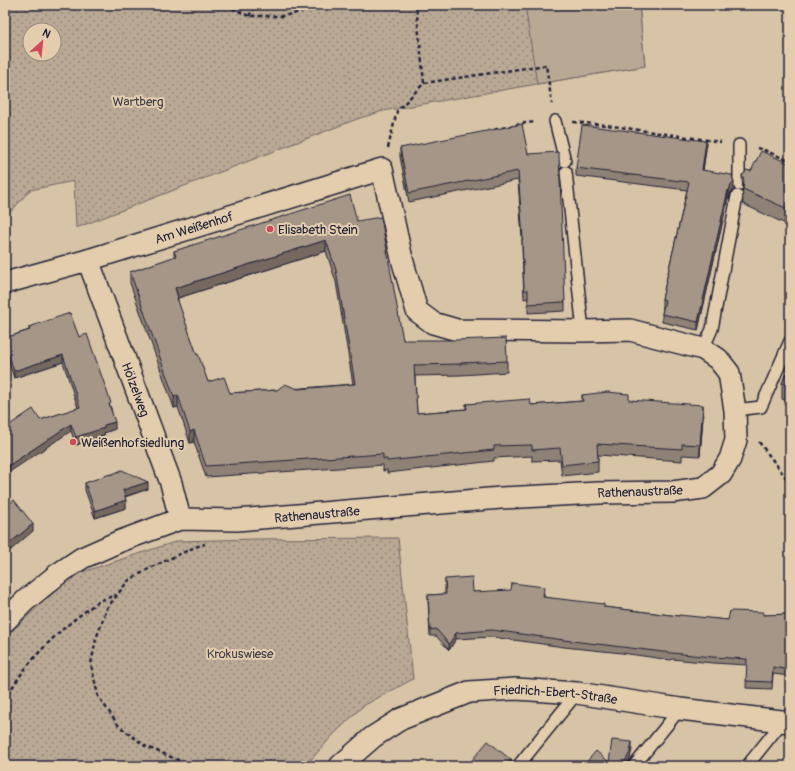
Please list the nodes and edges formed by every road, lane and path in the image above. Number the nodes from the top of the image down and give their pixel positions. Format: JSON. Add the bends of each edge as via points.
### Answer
{"nodes":[{"id":1,"x":226,"y":5,"type":"edge"},
{"id":2,"x":256,"y":5,"type":"edge"},
{"id":3,"x":333,"y":5,"type":"edge"},
{"id":4,"x":416,"y":5,"type":"edge"},
{"id":5,"x":249,"y":16,"type":"junction"},
{"id":6,"x":424,"y":83,"type":"junction"},
{"id":7,"x":555,"y":121,"type":"junction"},
{"id":8,"x":481,"y":133,"type":"edge"},
{"id":9,"x":739,"y":145,"type":"junction"},
{"id":10,"x":787,"y":160,"type":"dead end"},
{"id":11,"x":382,"y":170,"type":"junction"},
{"id":12,"x":88,"y":260,"type":"junction"},
{"id":13,"x":5,"y":283,"type":"edge"},
{"id":14,"x":583,"y":331,"type":"junction"},
{"id":15,"x":790,"y":341,"type":"edge"},
{"id":16,"x":703,"y":349,"type":"junction"},
{"id":17,"x":735,"y":410,"type":"junction"},
{"id":18,"x":758,"y":440,"type":"dead end"},
{"id":19,"x":790,"y":483,"type":"edge"},
{"id":20,"x":180,"y":519,"type":"junction"},
{"id":21,"x":210,"y":542,"type":"dead end"},
{"id":22,"x":117,"y":595,"type":"junction"},
{"id":23,"x":5,"y":621,"type":"edge"},
{"id":24,"x":576,"y":693,"type":"junction"},
{"id":25,"x":5,"y":700,"type":"edge"},
{"id":26,"x":680,"y":709,"type":"junction"},
{"id":27,"x":786,"y":722,"type":"edge"},
{"id":28,"x":192,"y":766,"type":"edge"},
{"id":29,"x":340,"y":766,"type":"edge"},
{"id":30,"x":518,"y":766,"type":"edge"},
{"id":31,"x":634,"y":766,"type":"edge"},
{"id":32,"x":747,"y":766,"type":"edge"}],
"edges":[{"from":1,"to":5,"type":"path"},
{"from":2,"to":5,"type":"path"},
{"from":3,"to":5,"type":"path","via":[[283,16]]},
{"from":4,"to":6,"type":"path"},
{"from":6,"to":7,"type":"path","via":[[546,65]]},
{"from":6,"to":11,"type":"path","via":[[397,112]]},
{"from":7,"to":8,"type":"path","via":[[525,123]]},
{"from":7,"to":9,"type":"path","via":[[606,125]]},
{"from":7,"to":14,"type":"lane","via":[[566,166]]},
{"from":9,"to":10,"type":"path","via":[[764,150]]},
{"from":9,"to":16,"type":"lane","via":[[738,190],[712,328]]},
{"from":11,"to":12,"type":"street","name":"Am Weißenhof"},
{"from":11,"to":14,"type":"street","name":"Rathenaustraße","via":[[402,259],[417,311],[433,323],[457,330]]},
{"from":12,"to":13,"type":"street","name":"Am Weißenhof"},
{"from":12,"to":20,"type":"street","name":"Hölzelweg","via":[[171,483]]},
{"from":14,"to":16,"type":"street","name":"Rathenaustraße","via":[[630,330]]},
{"from":15,"to":17,"type":"lane","via":[[761,407]]},
{"from":16,"to":17,"type":"street","name":"Rathenaustraße","via":[[718,359],[730,373]]},
{"from":17,"to":20,"type":"street","name":"Rathenaustraße","via":[[736,440],[730,459],[721,474],[703,488],[672,492],[501,498],[238,520]]},
{"from":18,"to":19,"type":"path"},
{"from":20,"to":23,"type":"street","name":"Rathenaustraße","via":[[82,558],[26,600]]},
{"from":21,"to":22,"type":"path","via":[[150,568],[128,581]]},
{"from":22,"to":25,"type":"path","via":[[99,602],[54,638],[30,663]]},
{"from":22,"to":28,"type":"path","via":[[107,608],[96,639],[91,664],[98,696],[119,726],[145,746]]},
{"from":24,"to":26,"type":"street","name":"Friedrich-Ebert-Straße"},
{"from":24,"to":29,"type":"street","name":"Friedrich-Ebert-Straße","via":[[516,689],[469,692],[401,719],[372,737]]},
{"from":24,"to":30,"type":"lane"},
{"from":26,"to":27,"type":"street","name":"Friedrich-Ebert-Straße"},
{"from":26,"to":31,"type":"lane"},
{"from":27,"to":32,"type":"lane"}]}
